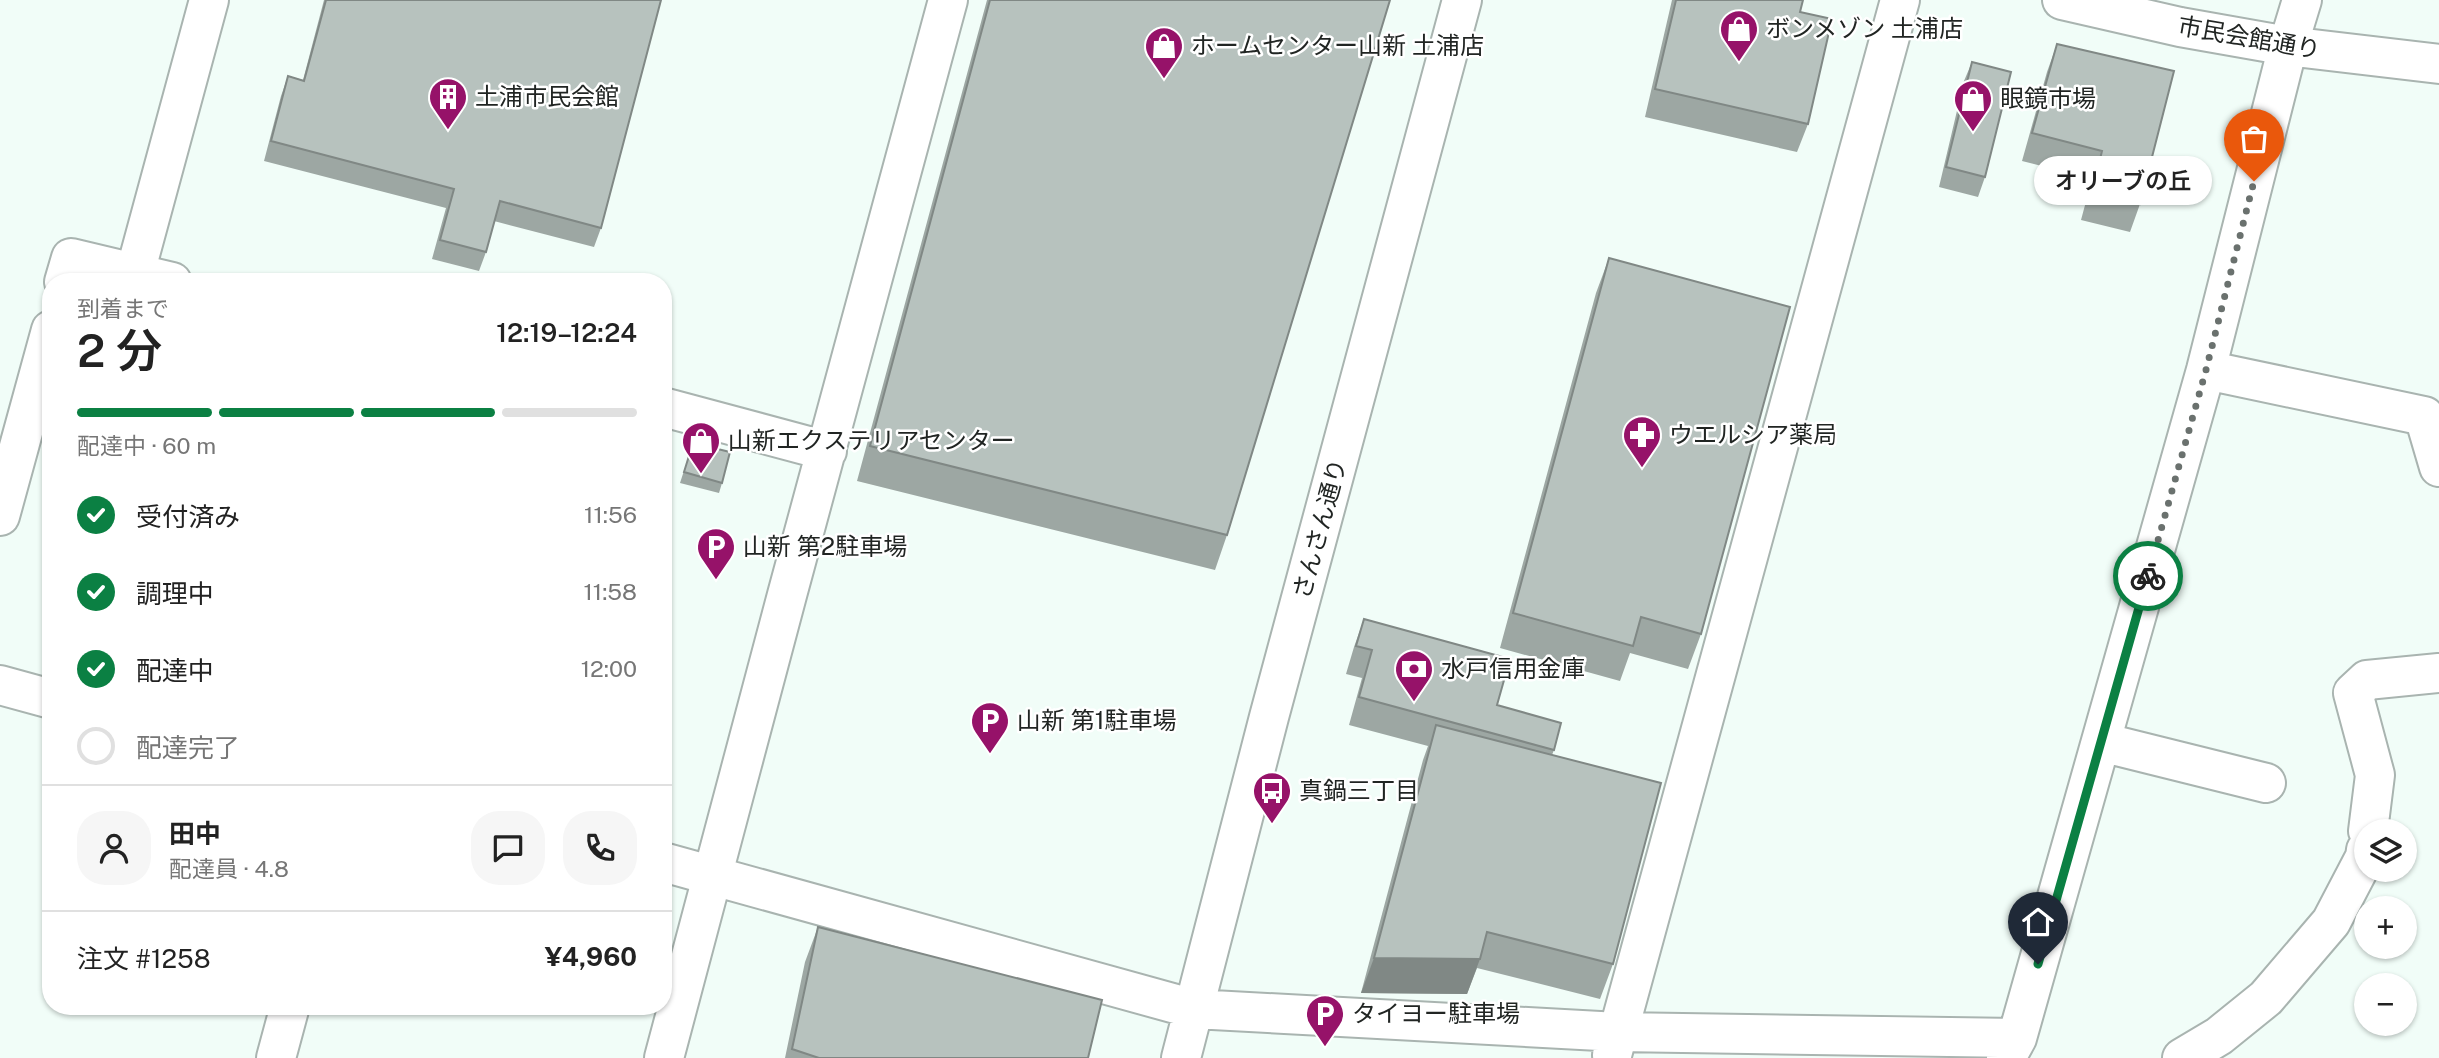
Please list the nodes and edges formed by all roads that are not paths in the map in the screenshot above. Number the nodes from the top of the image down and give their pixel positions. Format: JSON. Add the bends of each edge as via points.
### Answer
{"nodes":[{"id":1,"x":209,"y":0,"type":"edge"},
{"id":2,"x":948,"y":0,"type":"edge"},
{"id":3,"x":1462,"y":0,"type":"edge"},
{"id":4,"x":1900,"y":0,"type":"edge"},
{"id":5,"x":2062,"y":0,"type":"edge"},
{"id":6,"x":2302,"y":0,"type":"edge"},
{"id":7,"x":2288,"y":46,"type":"junction"},
{"id":8,"x":2439,"y":64,"type":"edge"},
{"id":9,"x":135,"y":272,"type":"junction"},
{"id":10,"x":67,"y":273,"type":"edge"},
{"id":11,"x":139,"y":273,"type":"edge"},
{"id":12,"x":42,"y":363,"type":"edge"},
{"id":13,"x":2206,"y":370,"type":"junction"},
{"id":14,"x":672,"y":409,"type":"edge"},
{"id":15,"x":827,"y":451,"type":"junction"},
{"id":16,"x":2439,"y":467,"type":"edge"},
{"id":17,"x":0,"y":516,"type":"edge"},
{"id":18,"x":2439,"y":673,"type":"edge"},
{"id":19,"x":0,"y":685,"type":"edge"},
{"id":20,"x":42,"y":697,"type":"edge"},
{"id":21,"x":2101,"y":741,"type":"junction"},
{"id":22,"x":2266,"y":783,"type":"dead end"},
{"id":23,"x":2370,"y":819,"type":"edge"},
{"id":24,"x":672,"y":864,"type":"edge"},
{"id":25,"x":714,"y":876,"type":"junction"},
{"id":26,"x":2354,"y":878,"type":"edge"},
{"id":27,"x":1194,"y":1009,"type":"junction"},
{"id":28,"x":288,"y":1015,"type":"edge"},
{"id":29,"x":1615,"y":1045,"type":"edge"},
{"id":30,"x":1766,"y":1046,"type":"edge"},
{"id":31,"x":2012,"y":1048,"type":"edge"},
{"id":32,"x":276,"y":1058,"type":"edge"},
{"id":33,"x":664,"y":1058,"type":"edge"},
{"id":34,"x":1181,"y":1058,"type":"edge"},
{"id":35,"x":2182,"y":1058,"type":"edge"}],
"edges":[{"from":1,"to":9,"type":"street"},
{"from":2,"to":15,"type":"street"},
{"from":3,"to":27,"type":"street","name":"さんさん通り"},
{"from":4,"to":29,"type":"street"},
{"from":5,"to":7,"type":"street","name":"市民会館通り"},
{"from":6,"to":7,"type":"street"},
{"from":7,"to":8,"type":"street","name":"市民会館通り"},
{"from":7,"to":13,"type":"street"},
{"from":9,"to":10,"type":"street","via":[[71,258]]},
{"from":9,"to":11,"type":"street"},
{"from":12,"to":17,"type":"street"},
{"from":13,"to":16,"type":"street","via":[[2424,416]]},
{"from":13,"to":21,"type":"street"},
{"from":14,"to":15,"type":"street"},
{"from":15,"to":25,"type":"street"},
{"from":18,"to":23,"type":"street","via":[[2367,680],[2353,693],[2375,775]]},
{"from":19,"to":20,"type":"street"},
{"from":21,"to":22,"type":"street"},
{"from":21,"to":31,"type":"street"},
{"from":24,"to":25,"type":"street"},
{"from":25,"to":27,"type":"street"},
{"from":25,"to":33,"type":"street"},
{"from":26,"to":35,"type":"street","via":[[2331,922],[2266,998],[2219,1037]]},
{"from":27,"to":29,"type":"street"},
{"from":27,"to":34,"type":"street","name":"さんさん通り"},
{"from":28,"to":32,"type":"street"},
{"from":29,"to":30,"type":"street"},
{"from":30,"to":31,"type":"street"}]}
